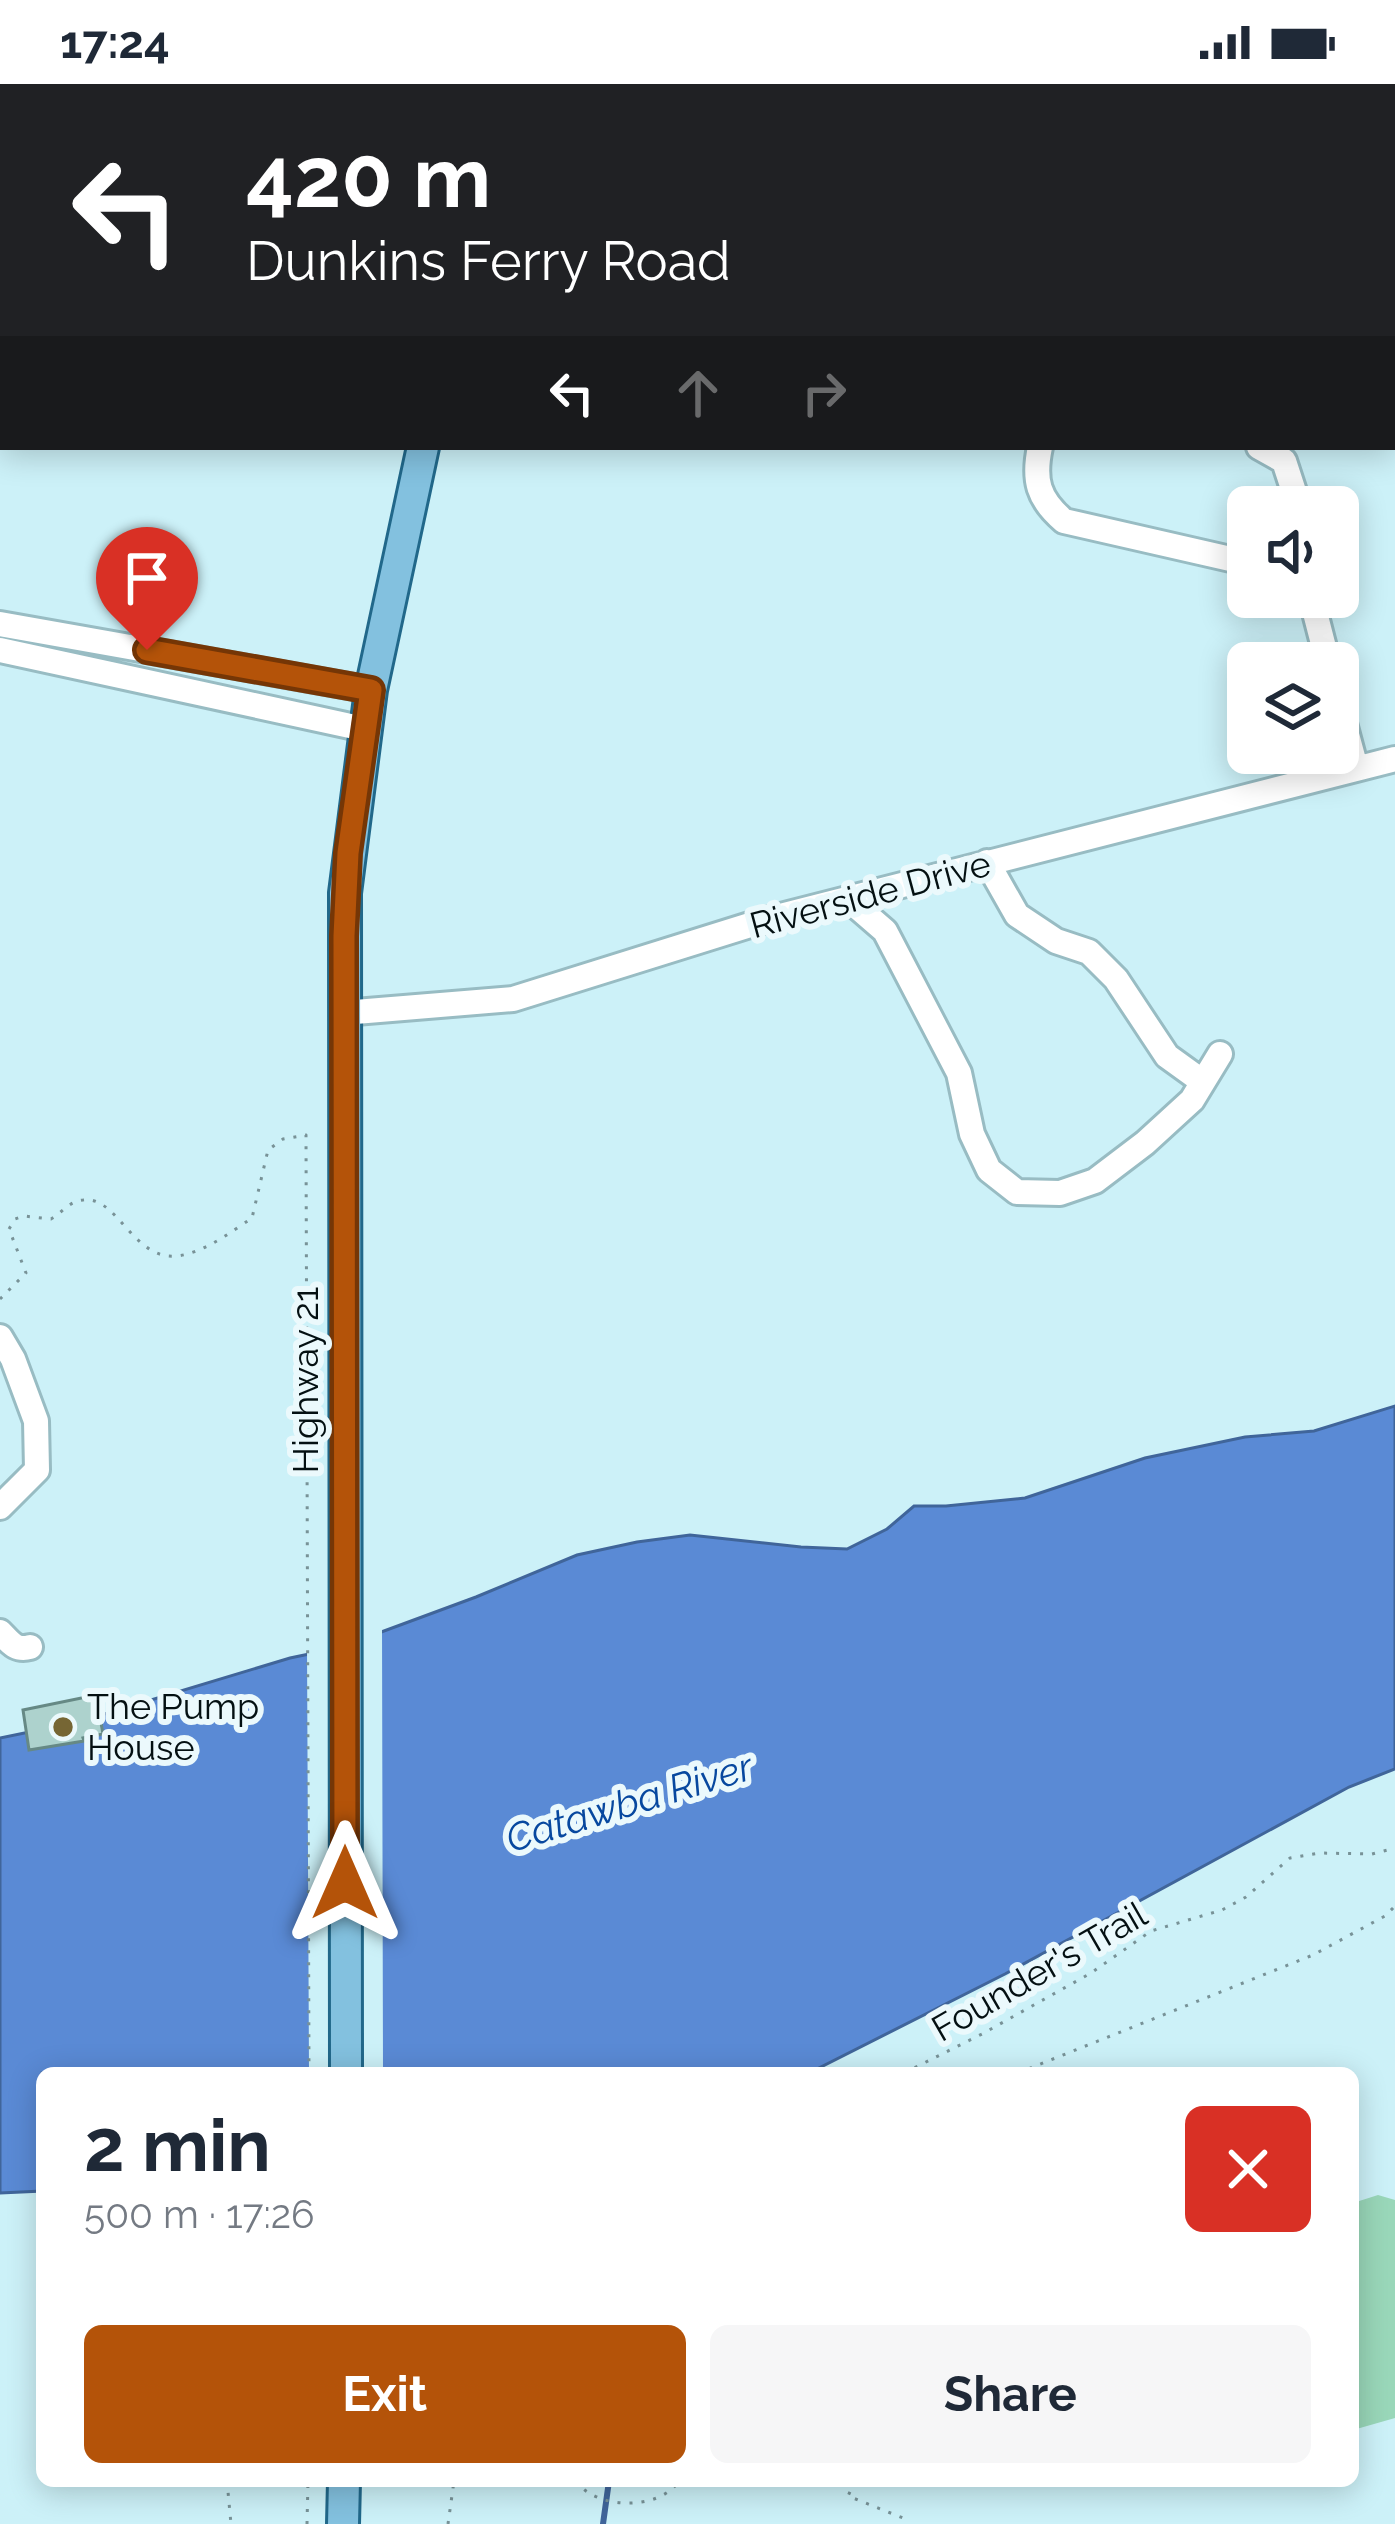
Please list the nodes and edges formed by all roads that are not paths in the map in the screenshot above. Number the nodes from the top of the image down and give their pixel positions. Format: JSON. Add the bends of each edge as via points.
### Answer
{"nodes":[{"id":1,"x":422,"y":450,"type":"edge"},
{"id":2,"x":1040,"y":450,"type":"edge"},
{"id":3,"x":1264,"y":450,"type":"edge"},
{"id":4,"x":1292,"y":486,"type":"edge"},
{"id":5,"x":1227,"y":558,"type":"edge"},
{"id":6,"x":0,"y":624,"type":"edge"},
{"id":7,"x":0,"y":650,"type":"edge"},
{"id":8,"x":371,"y":690,"type":"junction"},
{"id":9,"x":364,"y":729,"type":"junction"},
{"id":10,"x":1395,"y":759,"type":"edge"},
{"id":11,"x":1359,"y":767,"type":"edge"},
{"id":12,"x":1332,"y":774,"type":"edge"},
{"id":13,"x":987,"y":862,"type":"junction"},
{"id":14,"x":848,"y":899,"type":"junction"},
{"id":15,"x":343,"y":1013,"type":"junction"},
{"id":16,"x":1220,"y":1054,"type":"dead end"},
{"id":17,"x":1203,"y":1082,"type":"junction"},
{"id":18,"x":0,"y":1337,"type":"edge"},
{"id":19,"x":0,"y":1507,"type":"edge"},
{"id":20,"x":0,"y":1632,"type":"edge"},
{"id":21,"x":30,"y":1647,"type":"dead end"},
{"id":22,"x":346,"y":2067,"type":"edge"},
{"id":23,"x":344,"y":2487,"type":"edge"},
{"id":24,"x":344,"y":2524,"type":"edge"}],
"edges":[{"from":1,"to":8,"type":"main road","name":"Highway 21"},
{"from":2,"to":5,"type":"street","via":[[1036,476],[1047,507],[1064,521]]},
{"from":3,"to":4,"type":"street","via":[[1284,461]]},
{"from":6,"to":8,"type":"street"},
{"from":7,"to":9,"type":"street"},
{"from":8,"to":9,"type":"main road","name":"Highway 21"},
{"from":9,"to":15,"type":"main road","name":"Highway 21","via":[[345,893]]},
{"from":10,"to":11,"type":"street","name":"Riverside Drive"},
{"from":12,"to":13,"type":"street","name":"Riverside Drive"},
{"from":13,"to":14,"type":"street","name":"Riverside Drive"},
{"from":13,"to":17,"type":"street","via":[[1017,915],[1055,941],[1090,952],[1167,1056]]},
{"from":14,"to":15,"type":"street","name":"Riverside Drive","via":[[513,999]]},
{"from":14,"to":17,"type":"street","via":[[885,931],[959,1073],[989,1170],[1017,1192],[1060,1193],[1095,1181]]},
{"from":15,"to":22,"type":"main road","name":"Highway 21"},
{"from":16,"to":17,"type":"street"},
{"from":18,"to":19,"type":"street","via":[[36,1421],[37,1470]]},
{"from":20,"to":21,"type":"street","via":[[15,1647]]},
{"from":23,"to":24,"type":"main road"}]}
